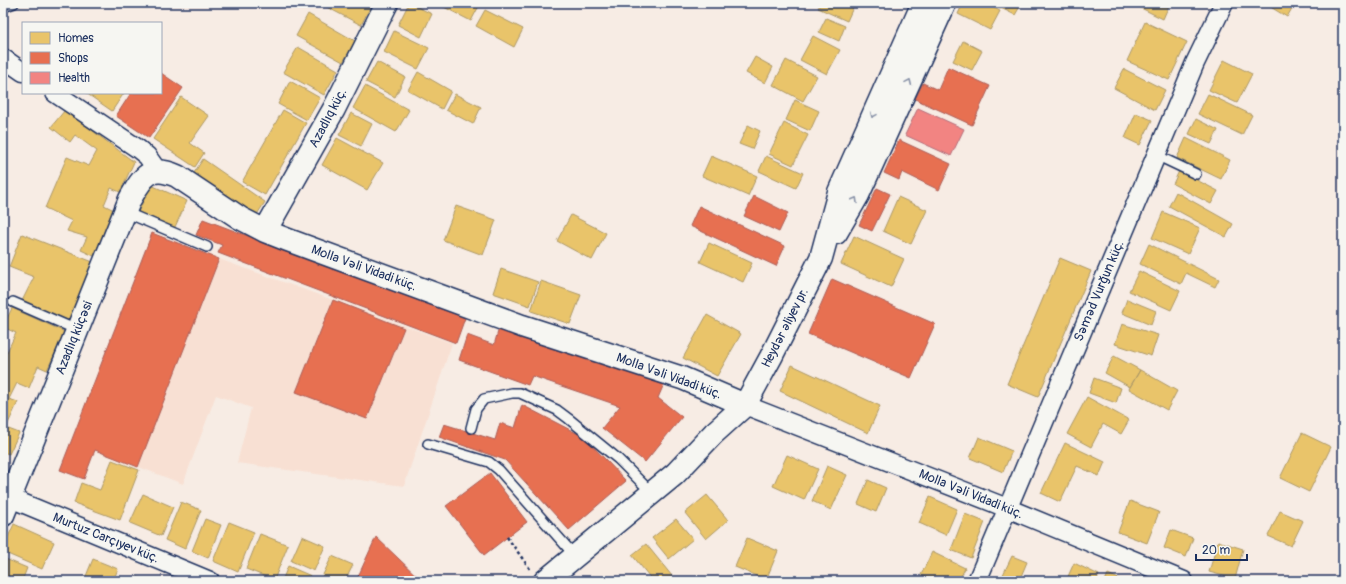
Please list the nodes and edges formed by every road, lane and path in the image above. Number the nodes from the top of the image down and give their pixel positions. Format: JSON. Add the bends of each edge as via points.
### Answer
{"nodes":[{"id":1,"x":14,"y":3,"type":"edge"},
{"id":2,"x":387,"y":3,"type":"edge"},
{"id":3,"x":923,"y":3,"type":"edge"},
{"id":4,"x":945,"y":3,"type":"edge"},
{"id":5,"x":1224,"y":3,"type":"edge"},
{"id":6,"x":3,"y":7,"type":"edge"},
{"id":7,"x":3,"y":58,"type":"edge"},
{"id":8,"x":22,"y":71,"type":"edge"},
{"id":9,"x":56,"y":94,"type":"edge"},
{"id":10,"x":1156,"y":155,"type":"junction"},
{"id":11,"x":157,"y":170,"type":"junction"},
{"id":12,"x":1196,"y":174,"type":"dead end"},
{"id":13,"x":125,"y":212,"type":"junction"},
{"id":14,"x":265,"y":231,"type":"junction"},
{"id":15,"x":207,"y":248,"type":"dead end"},
{"id":16,"x":821,"y":258,"type":"junction"},
{"id":17,"x":13,"y":302,"type":"dead end"},
{"id":18,"x":77,"y":330,"type":"junction"},
{"id":19,"x":745,"y":404,"type":"junction"},
{"id":20,"x":471,"y":428,"type":"dead end"},
{"id":21,"x":428,"y":444,"type":"dead end"},
{"id":22,"x":652,"y":493,"type":"junction"},
{"id":23,"x":5,"y":503,"type":"edge"},
{"id":24,"x":1007,"y":508,"type":"junction"},
{"id":25,"x":507,"y":537,"type":"dead end"},
{"id":26,"x":575,"y":556,"type":"junction"},
{"id":27,"x":540,"y":578,"type":"edge"},
{"id":28,"x":210,"y":581,"type":"edge"},
{"id":29,"x":977,"y":581,"type":"edge"},
{"id":30,"x":1184,"y":581,"type":"edge"}],
"edges":[{"from":1,"to":6,"type":"lane"},
{"from":2,"to":14,"type":"street","name":"Azadlıq küç.","via":[[334,109]]},
{"from":3,"to":16,"type":"street","name":"Heydər Əliyev pr.","one_way":true,"via":[[839,192]]},
{"from":16,"to":4,"type":"street","one_way":true,"via":[[858,195]]},
{"from":5,"to":10,"type":"street","name":"Səməd Vurğun küç."},
{"from":7,"to":8,"type":"street"},
{"from":9,"to":11,"type":"street","via":[[137,148],[147,156]]},
{"from":10,"to":12,"type":"lane"},
{"from":10,"to":24,"type":"street","name":"Səməd Vurğun küç."},
{"from":11,"to":13,"type":"street","name":"Azadlıq küçəsi","via":[[146,176],[138,185]]},
{"from":11,"to":14,"type":"street","name":"Molla Vəli Vidadi küç.","via":[[177,176],[240,218]]},
{"from":13,"to":15,"type":"lane"},
{"from":13,"to":18,"type":"street","name":"Azadlıq küçəsi"},
{"from":14,"to":19,"type":"street","name":"Molla Vəli Vidadi küç.","via":[[522,326],[676,376]]},
{"from":16,"to":19,"type":"street","name":"Heydər Əliyev pr."},
{"from":17,"to":18,"type":"lane"},
{"from":18,"to":23,"type":"street","name":"Azadlıq küçəsi"},
{"from":19,"to":22,"type":"street","name":"Heydər Əliyev pr.","via":[[675,474]]},
{"from":19,"to":24,"type":"street","name":"Molla Vəli Vidadi küç."},
{"from":20,"to":22,"type":"lane","via":[[476,409],[484,399],[520,393],[557,410],[569,419],[618,459]]},
{"from":21,"to":26,"type":"lane","via":[[489,462],[500,470]]},
{"from":22,"to":26,"type":"street","name":"Heydər Əliyev pr."},
{"from":23,"to":28,"type":"street","name":"Murtuz Carçıyev küç."},
{"from":24,"to":29,"type":"street","name":"Səməd Vurğun küç."},
{"from":24,"to":30,"type":"street","name":"Molla Vəli Vidadi küç."},
{"from":25,"to":27,"type":"path"},
{"from":26,"to":27,"type":"street","name":"Heydər Əliyev pr."}]}
